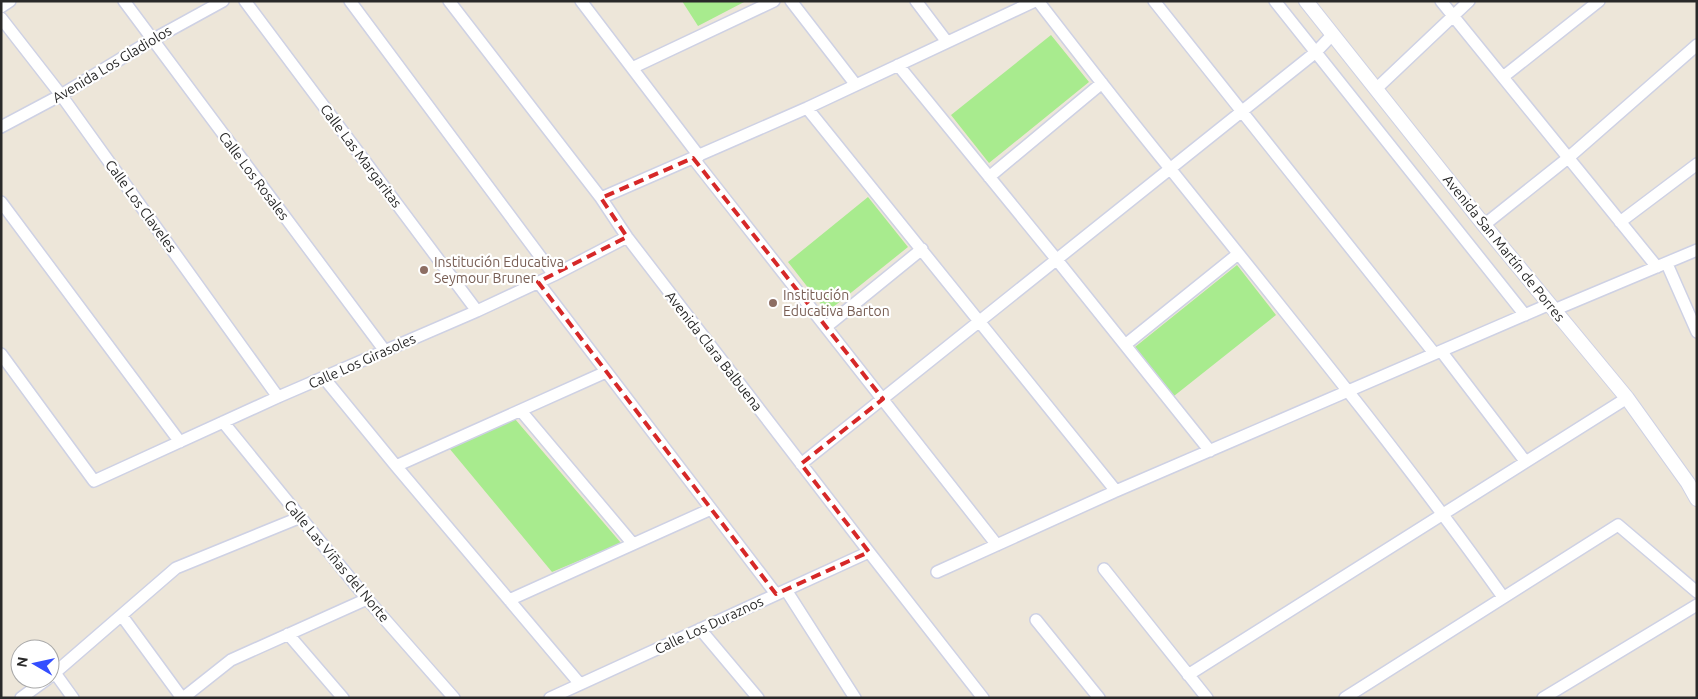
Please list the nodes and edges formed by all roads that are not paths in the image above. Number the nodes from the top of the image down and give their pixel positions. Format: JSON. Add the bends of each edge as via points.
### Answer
{"nodes":[{"id":1,"x":10,"y":1,"type":"edge"},
{"id":2,"x":124,"y":1,"type":"edge"},
{"id":3,"x":223,"y":1,"type":"edge"},
{"id":4,"x":245,"y":1,"type":"edge"},
{"id":5,"x":350,"y":1,"type":"edge"},
{"id":6,"x":449,"y":1,"type":"edge"},
{"id":7,"x":581,"y":1,"type":"edge"},
{"id":8,"x":774,"y":1,"type":"edge"},
{"id":9,"x":791,"y":1,"type":"edge"},
{"id":10,"x":916,"y":1,"type":"edge"},
{"id":11,"x":1154,"y":1,"type":"edge"},
{"id":12,"x":1275,"y":1,"type":"edge"},
{"id":13,"x":1306,"y":1,"type":"edge"},
{"id":14,"x":1442,"y":1,"type":"edge"},
{"id":15,"x":1469,"y":1,"type":"edge"},
{"id":16,"x":1599,"y":1,"type":"edge"},
{"id":17,"x":1031,"y":2,"type":"edge"},
{"id":18,"x":1,"y":7,"type":"edge"},
{"id":19,"x":1453,"y":16,"type":"junction"},
{"id":20,"x":1,"y":18,"type":"edge"},
{"id":21,"x":1333,"y":34,"type":"junction"},
{"id":22,"x":152,"y":40,"type":"junction"},
{"id":23,"x":947,"y":42,"type":"junction"},
{"id":24,"x":1697,"y":45,"type":"edge"},
{"id":25,"x":1316,"y":52,"type":"junction"},
{"id":26,"x":898,"y":65,"type":"junction"},
{"id":27,"x":632,"y":68,"type":"junction"},
{"id":28,"x":1503,"y":77,"type":"junction"},
{"id":29,"x":1102,"y":83,"type":"junction"},
{"id":30,"x":856,"y":85,"type":"junction"},
{"id":31,"x":1376,"y":89,"type":"junction"},
{"id":32,"x":62,"y":95,"type":"junction"},
{"id":33,"x":807,"y":108,"type":"junction"},
{"id":34,"x":1241,"y":112,"type":"junction"},
{"id":35,"x":1,"y":127,"type":"edge"},
{"id":36,"x":696,"y":157,"type":"junction"},
{"id":37,"x":1568,"y":158,"type":"junction"},
{"id":38,"x":1697,"y":164,"type":"edge"},
{"id":39,"x":1170,"y":169,"type":"junction"},
{"id":40,"x":990,"y":177,"type":"junction"},
{"id":41,"x":602,"y":198,"type":"junction"},
{"id":42,"x":1,"y":202,"type":"edge"},
{"id":43,"x":1620,"y":222,"type":"junction"},
{"id":44,"x":1484,"y":225,"type":"junction"},
{"id":45,"x":627,"y":237,"type":"junction"},
{"id":46,"x":922,"y":249,"type":"junction"},
{"id":47,"x":1697,"y":250,"type":"edge"},
{"id":48,"x":1238,"y":254,"type":"junction"},
{"id":49,"x":1058,"y":260,"type":"junction"},
{"id":50,"x":1662,"y":266,"type":"junction"},
{"id":51,"x":554,"y":275,"type":"junction"},
{"id":52,"x":538,"y":282,"type":"junction"},
{"id":53,"x":1552,"y":307,"type":"junction"},
{"id":54,"x":477,"y":311,"type":"junction"},
{"id":55,"x":1525,"y":315,"type":"junction"},
{"id":56,"x":981,"y":322,"type":"junction"},
{"id":57,"x":826,"y":326,"type":"junction"},
{"id":58,"x":1697,"y":332,"type":"edge"},
{"id":59,"x":1125,"y":345,"type":"junction"},
{"id":60,"x":385,"y":350,"type":"junction"},
{"id":61,"x":1438,"y":352,"type":"junction"},
{"id":62,"x":1,"y":354,"type":"edge"},
{"id":63,"x":606,"y":372,"type":"junction"},
{"id":64,"x":324,"y":378,"type":"junction"},
{"id":65,"x":1349,"y":391,"type":"junction"},
{"id":66,"x":278,"y":397,"type":"junction"},
{"id":67,"x":1626,"y":398,"type":"junction"},
{"id":68,"x":883,"y":399,"type":"junction"},
{"id":69,"x":521,"y":411,"type":"junction"},
{"id":70,"x":222,"y":422,"type":"junction"},
{"id":71,"x":180,"y":442,"type":"junction"},
{"id":72,"x":1210,"y":451,"type":"junction"},
{"id":73,"x":1525,"y":461,"type":"junction"},
{"id":74,"x":801,"y":464,"type":"junction"},
{"id":75,"x":396,"y":466,"type":"junction"},
{"id":76,"x":1116,"y":491,"type":"junction"},
{"id":77,"x":1697,"y":499,"type":"edge"},
{"id":78,"x":711,"y":509,"type":"junction"},
{"id":79,"x":1444,"y":514,"type":"junction"},
{"id":80,"x":300,"y":517,"type":"junction"},
{"id":81,"x":633,"y":544,"type":"junction"},
{"id":82,"x":997,"y":545,"type":"junction"},
{"id":83,"x":869,"y":552,"type":"junction"},
{"id":84,"x":1104,"y":569,"type":"dead end"},
{"id":85,"x":937,"y":572,"type":"dead end"},
{"id":86,"x":781,"y":592,"type":"junction"},
{"id":87,"x":1697,"y":592,"type":"edge"},
{"id":88,"x":1503,"y":597,"type":"junction"},
{"id":89,"x":367,"y":599,"type":"junction"},
{"id":90,"x":509,"y":600,"type":"junction"},
{"id":91,"x":1697,"y":605,"type":"edge"},
{"id":92,"x":122,"y":616,"type":"junction"},
{"id":93,"x":1036,"y":620,"type":"dead end"},
{"id":94,"x":700,"y":629,"type":"junction"},
{"id":95,"x":288,"y":634,"type":"junction"},
{"id":96,"x":60,"y":668,"type":"edge"},
{"id":97,"x":1188,"y":675,"type":"junction"},
{"id":98,"x":580,"y":684,"type":"junction"},
{"id":99,"x":60,"y":686,"type":"edge"},
{"id":100,"x":33,"y":689,"type":"edge"},
{"id":101,"x":1347,"y":697,"type":"edge"},
{"id":102,"x":22,"y":698,"type":"edge"},
{"id":103,"x":73,"y":698,"type":"edge"},
{"id":104,"x":182,"y":698,"type":"edge"},
{"id":105,"x":343,"y":698,"type":"edge"},
{"id":106,"x":454,"y":698,"type":"edge"},
{"id":107,"x":550,"y":698,"type":"edge"},
{"id":108,"x":758,"y":698,"type":"edge"},
{"id":109,"x":855,"y":698,"type":"edge"},
{"id":110,"x":983,"y":698,"type":"edge"},
{"id":111,"x":1099,"y":698,"type":"edge"},
{"id":112,"x":1207,"y":698,"type":"edge"},
{"id":113,"x":1543,"y":698,"type":"edge"}],
"edges":[{"from":1,"to":18,"type":"street"},
{"from":2,"to":22,"type":"street","name":"Calle Los Rosales"},
{"from":3,"to":22,"type":"street","name":"Avenida Los Gladiolos"},
{"from":4,"to":54,"type":"street","name":"Calle Las Margaritas"},
{"from":5,"to":51,"type":"street"},
{"from":6,"to":41,"type":"street","name":"Avenida Clara Balbuena"},
{"from":7,"to":27,"type":"street"},
{"from":8,"to":27,"type":"street"},
{"from":9,"to":30,"type":"street"},
{"from":10,"to":23,"type":"street"},
{"from":11,"to":34,"type":"street"},
{"from":12,"to":25,"type":"street"},
{"from":13,"to":21,"type":"street","name":"Avenida San Martín de Porres"},
{"from":14,"to":19,"type":"street"},
{"from":15,"to":19,"type":"street"},
{"from":16,"to":28,"type":"street"},
{"from":17,"to":23,"type":"street"},
{"from":17,"to":29,"type":"street"},
{"from":19,"to":28,"type":"street"},
{"from":19,"to":31,"type":"street"},
{"from":20,"to":32,"type":"street","name":"Calle Los Claveles"},
{"from":21,"to":25,"type":"street"},
{"from":21,"to":31,"type":"street","name":"Avenida San Martín de Porres"},
{"from":22,"to":32,"type":"street","name":"Avenida Los Gladiolos"},
{"from":22,"to":60,"type":"street","name":"Calle Los Rosales"},
{"from":23,"to":26,"type":"street"},
{"from":24,"to":37,"type":"street"},
{"from":25,"to":34,"type":"street"},
{"from":25,"to":55,"type":"street"},
{"from":26,"to":30,"type":"street"},
{"from":26,"to":40,"type":"street"},
{"from":27,"to":36,"type":"street"},
{"from":28,"to":37,"type":"street"},
{"from":29,"to":39,"type":"street"},
{"from":29,"to":40,"type":"street"},
{"from":30,"to":33,"type":"street"},
{"from":31,"to":44,"type":"street","name":"Avenida San Martín de Porres"},
{"from":32,"to":35,"type":"street","name":"Avenida Los Gladiolos"},
{"from":32,"to":66,"type":"street","name":"Calle Los Claveles"},
{"from":33,"to":36,"type":"street"},
{"from":33,"to":46,"type":"street"},
{"from":34,"to":39,"type":"street"},
{"from":34,"to":61,"type":"street"},
{"from":36,"to":41,"type":"street"},
{"from":36,"to":57,"type":"street"},
{"from":37,"to":43,"type":"street"},
{"from":37,"to":44,"type":"street"},
{"from":38,"to":43,"type":"street"},
{"from":39,"to":48,"type":"street"},
{"from":39,"to":49,"type":"street"},
{"from":40,"to":49,"type":"street"},
{"from":41,"to":45,"type":"street","name":"Avenida Clara Balbuena"},
{"from":42,"to":71,"type":"street"},
{"from":43,"to":50,"type":"street"},
{"from":44,"to":53,"type":"street","name":"Avenida San Martín de Porres"},
{"from":45,"to":51,"type":"street","name":"Calle Los Girasoles"},
{"from":45,"to":74,"type":"street","name":"Avenida Clara Balbuena"},
{"from":46,"to":56,"type":"street"},
{"from":46,"to":57,"type":"street"},
{"from":47,"to":50,"type":"street"},
{"from":48,"to":59,"type":"street"},
{"from":48,"to":65,"type":"street"},
{"from":49,"to":56,"type":"street"},
{"from":49,"to":59,"type":"street"},
{"from":50,"to":53,"type":"street"},
{"from":50,"to":58,"type":"street"},
{"from":51,"to":52,"type":"street","name":"Calle Los Girasoles"},
{"from":52,"to":54,"type":"street","name":"Calle Los Girasoles"},
{"from":52,"to":63,"type":"street"},
{"from":53,"to":55,"type":"street"},
{"from":53,"to":67,"type":"street","name":"Avenida San Martín de Porres"},
{"from":54,"to":60,"type":"street","name":"Calle Los Girasoles"},
{"from":55,"to":61,"type":"street"},
{"from":56,"to":68,"type":"street"},
{"from":56,"to":76,"type":"street"},
{"from":57,"to":68,"type":"street"},
{"from":59,"to":72,"type":"street"},
{"from":60,"to":64,"type":"street","name":"Calle Los Girasoles"},
{"from":61,"to":65,"type":"street"},
{"from":61,"to":73,"type":"street"},
{"from":62,"to":71,"type":"street","name":"Calle Los Girasoles","via":[[94,481]]},
{"from":63,"to":69,"type":"street"},
{"from":63,"to":78,"type":"street"},
{"from":64,"to":66,"type":"street","name":"Calle Los Girasoles"},
{"from":64,"to":75,"type":"street"},
{"from":65,"to":72,"type":"street"},
{"from":65,"to":79,"type":"street"},
{"from":66,"to":70,"type":"street","name":"Calle Los Girasoles"},
{"from":67,"to":73,"type":"street"},
{"from":67,"to":77,"type":"street","name":"Avenida San Martín de Porres"},
{"from":68,"to":74,"type":"street"},
{"from":68,"to":82,"type":"street"},
{"from":69,"to":75,"type":"street"},
{"from":69,"to":81,"type":"street"},
{"from":70,"to":71,"type":"street","name":"Calle Los Girasoles"},
{"from":70,"to":80,"type":"street","name":"Calle Las Viñas del Norte"},
{"from":72,"to":76,"type":"street"},
{"from":73,"to":79,"type":"street"},
{"from":74,"to":83,"type":"street","name":"Avenida Clara Balbuena"},
{"from":75,"to":90,"type":"street"},
{"from":76,"to":82,"type":"street"},
{"from":78,"to":81,"type":"street"},
{"from":78,"to":86,"type":"street"},
{"from":79,"to":88,"type":"street"},
{"from":79,"to":97,"type":"street"},
{"from":80,"to":89,"type":"street","name":"Calle Las Viñas del Norte"},
{"from":80,"to":92,"type":"street","via":[[176,568]]},
{"from":81,"to":90,"type":"street"},
{"from":82,"to":85,"type":"street"},
{"from":83,"to":86,"type":"street","name":"Calle Los Duraznos"},
{"from":83,"to":110,"type":"street","name":"Avenida Clara Balbuena"},
{"from":84,"to":97,"type":"street"},
{"from":86,"to":94,"type":"street","name":"Calle Los Duraznos"},
{"from":86,"to":109,"type":"street"},
{"from":87,"to":88,"type":"street","via":[[1618,525]]},
{"from":88,"to":101,"type":"street"},
{"from":89,"to":95,"type":"street"},
{"from":89,"to":106,"type":"street","name":"Calle Las Viñas del Norte"},
{"from":90,"to":98,"type":"street"},
{"from":91,"to":113,"type":"street"},
{"from":92,"to":96,"type":"street"},
{"from":92,"to":104,"type":"street"},
{"from":93,"to":111,"type":"street"},
{"from":94,"to":98,"type":"street","name":"Calle Los Duraznos"},
{"from":94,"to":108,"type":"street"},
{"from":95,"to":104,"type":"street","via":[[231,660]]},
{"from":95,"to":105,"type":"street"},
{"from":97,"to":112,"type":"street"},
{"from":98,"to":107,"type":"street","name":"Calle Los Duraznos"},
{"from":99,"to":103,"type":"street"},
{"from":100,"to":102,"type":"street"}]}
